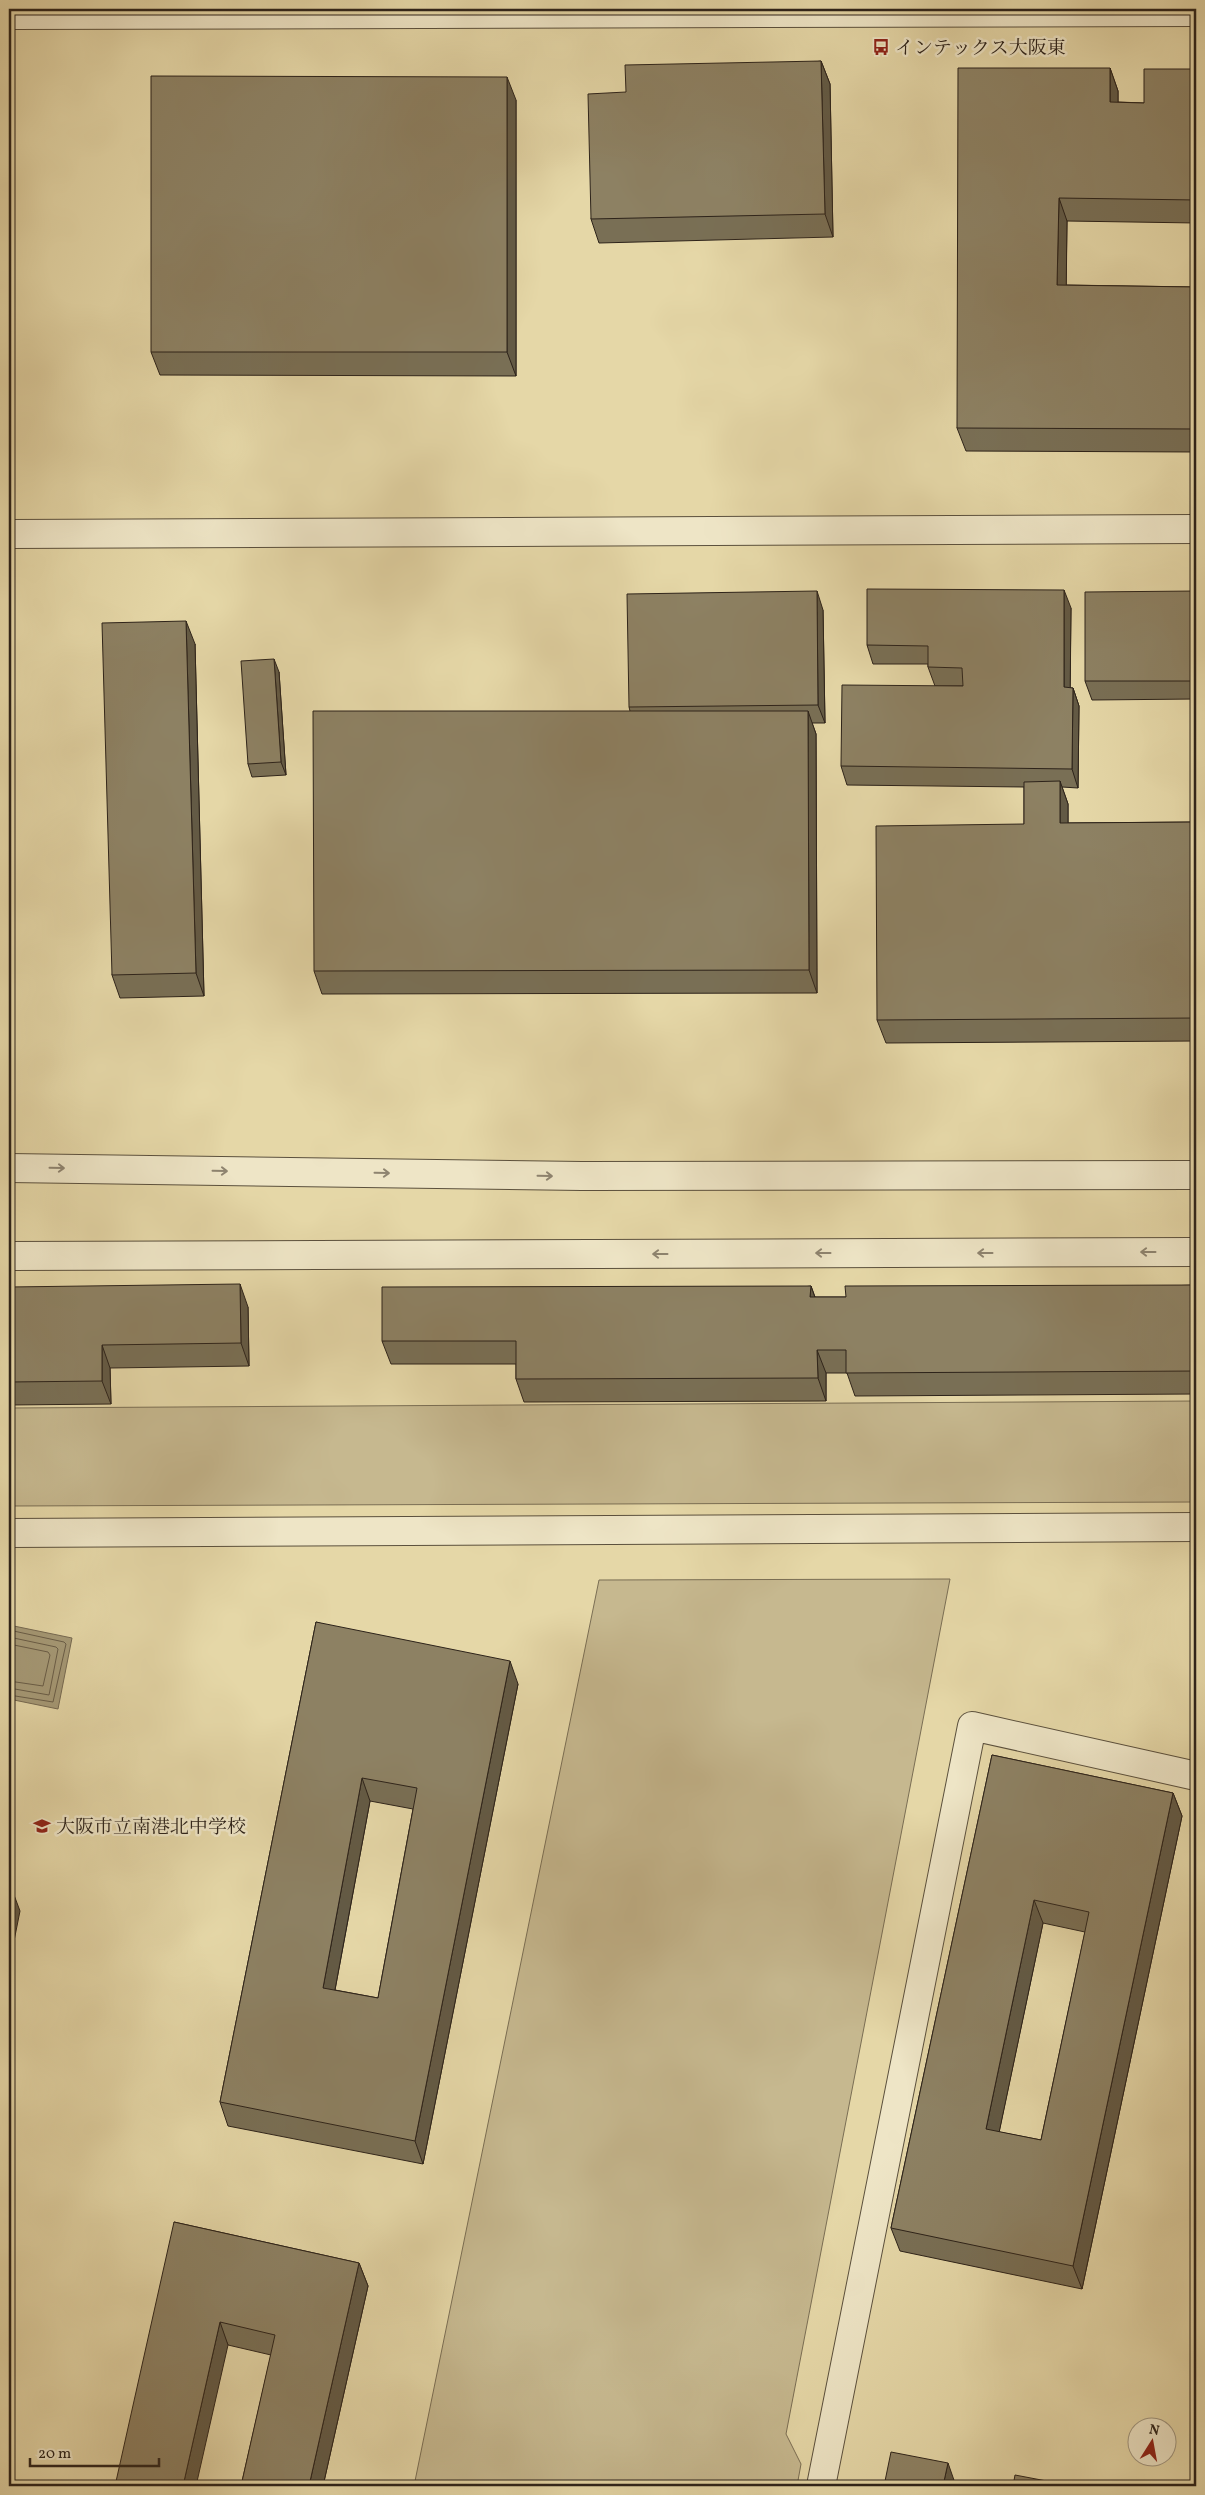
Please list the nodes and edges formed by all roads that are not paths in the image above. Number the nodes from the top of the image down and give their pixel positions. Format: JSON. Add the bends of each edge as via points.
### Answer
{"nodes":[{"id":1,"x":1196,"y":12,"type":"edge"},
{"id":2,"x":9,"y":15,"type":"edge"},
{"id":3,"x":1196,"y":529,"type":"edge"},
{"id":4,"x":9,"y":534,"type":"edge"},
{"id":5,"x":9,"y":1168,"type":"edge"},
{"id":6,"x":1196,"y":1175,"type":"edge"},
{"id":7,"x":1196,"y":1252,"type":"edge"},
{"id":8,"x":9,"y":1256,"type":"edge"},
{"id":9,"x":1196,"y":1526,"type":"edge"},
{"id":10,"x":9,"y":1534,"type":"edge"},
{"id":11,"x":1196,"y":1776,"type":"edge"},
{"id":12,"x":821,"y":2486,"type":"edge"}],
"edges":[{"from":1,"to":2,"type":"street"},
{"from":3,"to":4,"type":"street"},
{"from":5,"to":6,"type":"street","one_way":true,"via":[[582,1176]]},
{"from":7,"to":8,"type":"street","one_way":true},
{"from":9,"to":10,"type":"street"},
{"from":11,"to":12,"type":"street","via":[[972,1726]]}]}
